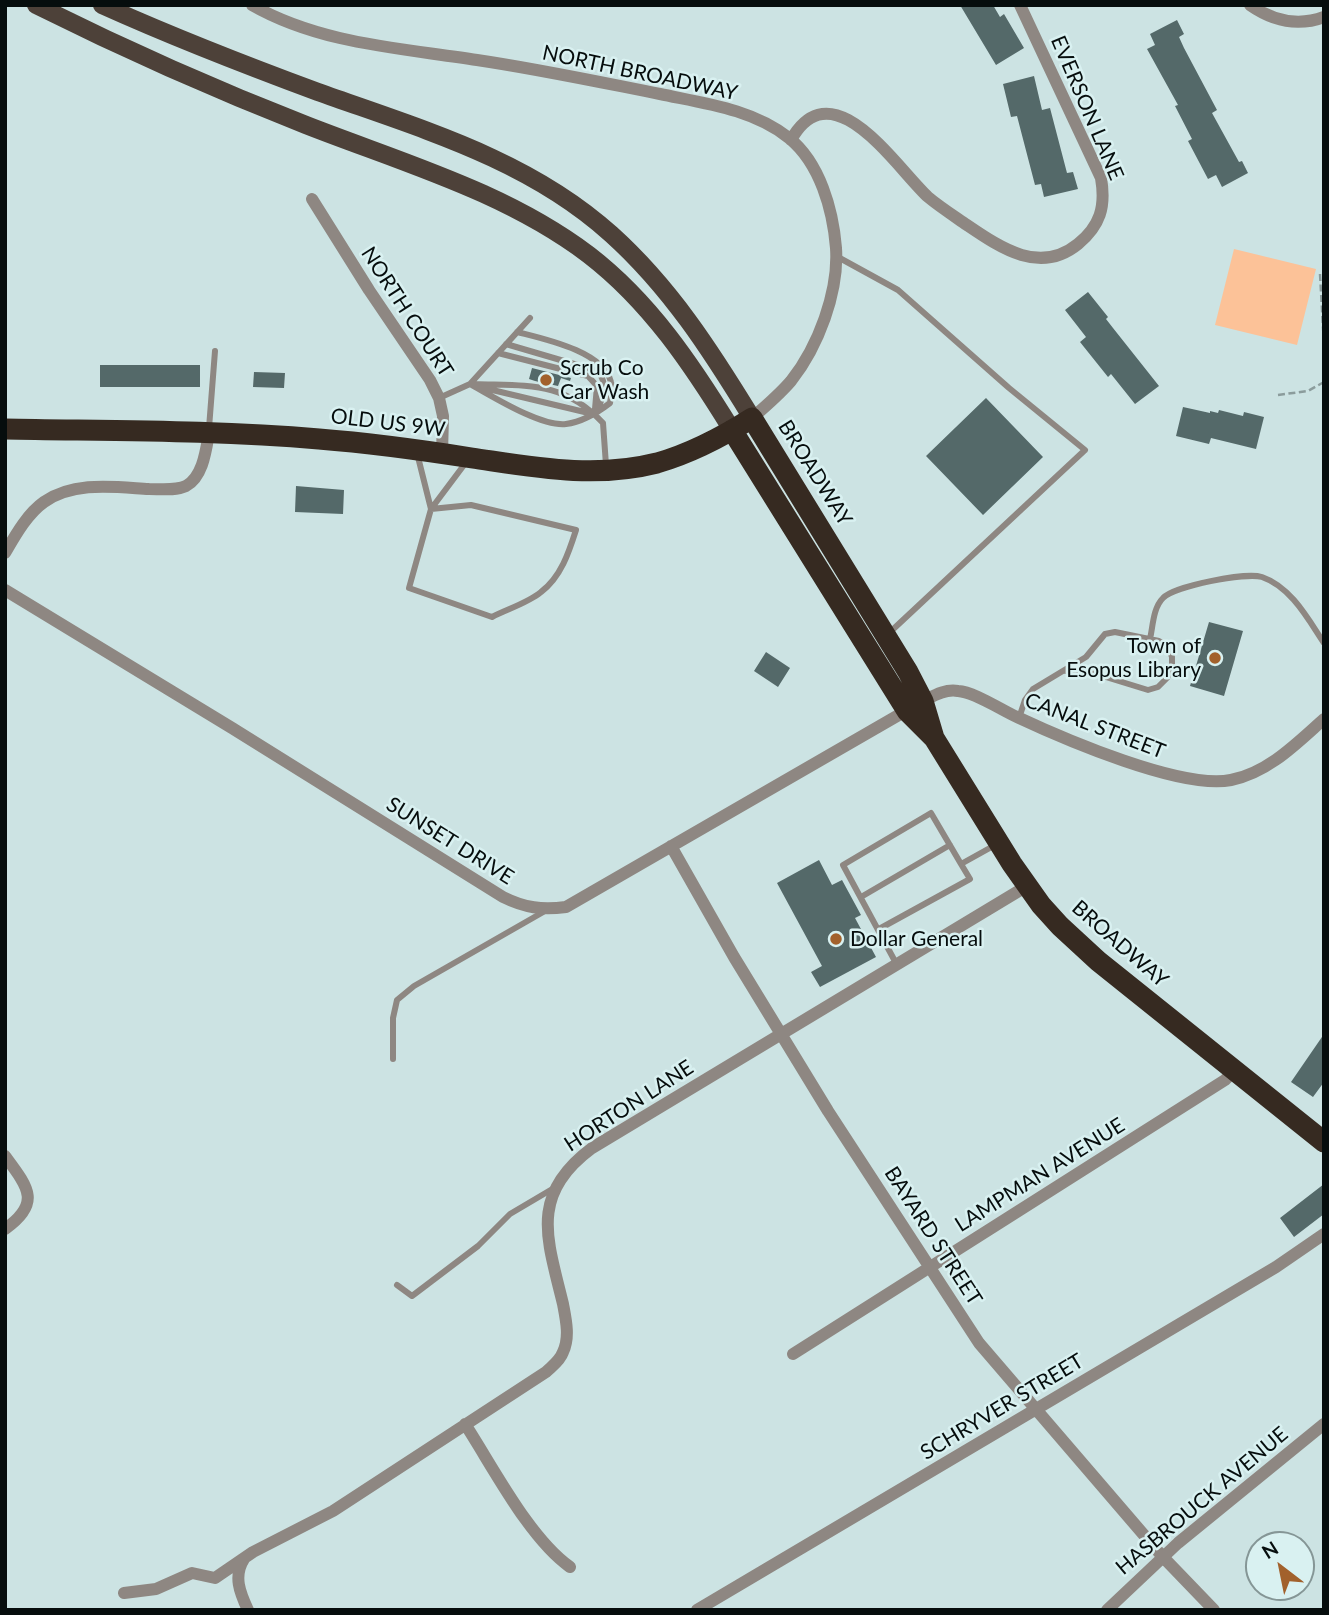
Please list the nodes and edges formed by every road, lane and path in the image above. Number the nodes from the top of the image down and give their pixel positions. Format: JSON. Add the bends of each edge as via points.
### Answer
{"nodes":[{"id":1,"x":36,"y":5,"type":"edge"},
{"id":2,"x":102,"y":5,"type":"edge"},
{"id":3,"x":252,"y":5,"type":"edge"},
{"id":4,"x":1020,"y":5,"type":"edge"},
{"id":5,"x":1250,"y":5,"type":"edge"},
{"id":6,"x":1324,"y":17,"type":"edge"},
{"id":7,"x":791,"y":140,"type":"junction"},
{"id":8,"x":312,"y":199,"type":"dead end"},
{"id":9,"x":836,"y":256,"type":"junction"},
{"id":10,"x":1320,"y":274,"type":"dead end"},
{"id":11,"x":530,"y":318,"type":"dead end"},
{"id":12,"x":517,"y":332,"type":"junction"},
{"id":13,"x":506,"y":344,"type":"junction"},
{"id":14,"x":1324,"y":345,"type":"edge"},
{"id":15,"x":215,"y":351,"type":"dead end"},
{"id":16,"x":498,"y":353,"type":"junction"},
{"id":17,"x":1324,"y":383,"type":"edge"},
{"id":18,"x":470,"y":384,"type":"junction"},
{"id":19,"x":1278,"y":395,"type":"dead end"},
{"id":20,"x":439,"y":398,"type":"junction"},
{"id":21,"x":595,"y":414,"type":"junction"},
{"id":22,"x":752,"y":418,"type":"junction"},
{"id":23,"x":5,"y":429,"type":"edge"},
{"id":24,"x":732,"y":430,"type":"junction"},
{"id":25,"x":209,"y":433,"type":"junction"},
{"id":26,"x":417,"y":451,"type":"junction"},
{"id":27,"x":442,"y":454,"type":"junction"},
{"id":28,"x":469,"y":457,"type":"junction"},
{"id":29,"x":607,"y":470,"type":"junction"},
{"id":30,"x":431,"y":509,"type":"junction"},
{"id":31,"x":5,"y":553,"type":"edge"},
{"id":32,"x":5,"y":590,"type":"edge"},
{"id":33,"x":887,"y":636,"type":"junction"},
{"id":34,"x":1150,"y":639,"type":"junction"},
{"id":35,"x":1324,"y":643,"type":"edge"},
{"id":36,"x":1066,"y":671,"type":"junction"},
{"id":37,"x":915,"y":706,"type":"junction"},
{"id":38,"x":1019,"y":718,"type":"junction"},
{"id":39,"x":1324,"y":719,"type":"edge"},
{"id":40,"x":998,"y":843,"type":"junction"},
{"id":41,"x":950,"y":845,"type":"junction"},
{"id":42,"x":671,"y":846,"type":"junction"},
{"id":43,"x":961,"y":864,"type":"junction"},
{"id":44,"x":1027,"y":886,"type":"junction"},
{"id":45,"x":861,"y":897,"type":"junction"},
{"id":46,"x":547,"y":910,"type":"junction"},
{"id":47,"x":878,"y":929,"type":"junction"},
{"id":48,"x":897,"y":964,"type":"junction"},
{"id":49,"x":782,"y":1034,"type":"junction"},
{"id":50,"x":393,"y":1059,"type":"dead end"},
{"id":51,"x":1235,"y":1070,"type":"junction"},
{"id":52,"x":1324,"y":1142,"type":"edge"},
{"id":53,"x":5,"y":1156,"type":"edge"},
{"id":54,"x":555,"y":1187,"type":"junction"},
{"id":55,"x":5,"y":1229,"type":"edge"},
{"id":56,"x":1324,"y":1234,"type":"edge"},
{"id":57,"x":929,"y":1268,"type":"junction"},
{"id":58,"x":397,"y":1285,"type":"dead end"},
{"id":59,"x":793,"y":1354,"type":"dead end"},
{"id":60,"x":1035,"y":1410,"type":"junction"},
{"id":61,"x":465,"y":1423,"type":"junction"},
{"id":62,"x":1324,"y":1424,"type":"edge"},
{"id":63,"x":1162,"y":1556,"type":"junction"},
{"id":64,"x":244,"y":1559,"type":"junction"},
{"id":65,"x":570,"y":1567,"type":"dead end"},
{"id":66,"x":124,"y":1594,"type":"dead end"},
{"id":67,"x":248,"y":1610,"type":"edge"},
{"id":68,"x":697,"y":1610,"type":"edge"},
{"id":69,"x":1107,"y":1610,"type":"edge"},
{"id":70,"x":1214,"y":1610,"type":"edge"}],
"edges":[{"from":1,"to":24,"type":"main road","via":[[180,73],[460,184],[539,222],[590,256],[647,309]]},
{"from":2,"to":22,"type":"main road","via":[[251,67],[473,148],[546,185],[610,233],[666,290]]},
{"from":3,"to":7,"type":"street","name":"NORTH BROADWAY","via":[[277,19],[331,37],[495,63],[723,108],[762,122]]},
{"from":4,"to":7,"type":"street","name":"EVERSON LANE","via":[[1101,178],[1104,196],[1096,226],[1070,250],[1048,259],[1027,258],[998,246],[929,198],[868,133],[846,118],[816,114],[800,123]]},
{"from":5,"to":6,"type":"street","via":[[1290,23]]},
{"from":7,"to":9,"type":"street","name":"NORTH BROADWAY","via":[[805,155],[825,197]]},
{"from":8,"to":20,"type":"street","name":"NORTH COURT"},
{"from":9,"to":22,"type":"street","name":"NORTH BROADWAY","via":[[830,297],[808,354],[790,382]]},
{"from":9,"to":33,"type":"lane","via":[[898,290],[1085,450]]},
{"from":10,"to":14,"type":"path"},
{"from":11,"to":12,"type":"lane"},
{"from":12,"to":13,"type":"lane"},
{"from":12,"to":21,"type":"lane","via":[[593,358],[605,369],[612,384],[610,403]]},
{"from":13,"to":16,"type":"lane"},
{"from":13,"to":21,"type":"lane","via":[[598,372],[605,391]]},
{"from":15,"to":25,"type":"lane"},
{"from":16,"to":18,"type":"lane"},
{"from":16,"to":21,"type":"lane","via":[[588,376],[597,386]]},
{"from":17,"to":19,"type":"path","via":[[1308,391]]},
{"from":18,"to":20,"type":"lane"},
{"from":18,"to":21,"type":"lane"},
{"from":18,"to":21,"type":"lane","via":[[556,391],[572,396]]},
{"from":18,"to":21,"type":"lane","via":[[524,414],[564,425]]},
{"from":20,"to":27,"type":"street","name":"NORTH COURT"},
{"from":21,"to":29,"type":"lane","via":[[603,423]]},
{"from":22,"to":24,"type":"highway","name":"OLD US 9W"},
{"from":22,"to":33,"type":"highway","name":"BROADWAY"},
{"from":23,"to":25,"type":"highway","name":"OLD US 9W"},
{"from":24,"to":29,"type":"highway","name":"OLD US 9W","via":[[678,456]]},
{"from":24,"to":37,"type":"highway","name":"BROADWAY"},
{"from":25,"to":26,"type":"highway","name":"OLD US 9W","via":[[320,439]]},
{"from":25,"to":31,"type":"street","via":[[199,472],[187,485],[171,489],[80,488],[60,493],[26,521]]},
{"from":26,"to":27,"type":"highway","name":"OLD US 9W"},
{"from":26,"to":30,"type":"lane"},
{"from":27,"to":28,"type":"highway","name":"OLD US 9W"},
{"from":28,"to":29,"type":"highway","name":"OLD US 9W","via":[[543,469]]},
{"from":28,"to":30,"type":"lane"},
{"from":30,"to":30,"type":"lane","via":[[410,588],[492,617],[541,592],[568,556],[576,530],[471,505]]},
{"from":32,"to":46,"type":"street","name":"SUNSET DRIVE","via":[[503,897]]},
{"from":33,"to":37,"type":"highway","name":"BROADWAY"},
{"from":34,"to":35,"type":"lane","via":[[1155,613],[1165,596],[1177,589],[1259,576],[1294,601]]},
{"from":34,"to":36,"type":"lane","via":[[1105,634],[1086,657]]},
{"from":34,"to":36,"type":"lane","via":[[1168,646],[1172,657],[1167,678],[1158,687],[1148,690],[1096,674]]},
{"from":36,"to":38,"type":"lane","via":[[1033,690]]},
{"from":37,"to":38,"type":"street","name":"CANAL STREET","via":[[948,690],[962,691]]},
{"from":37,"to":40,"type":"highway","name":"BROADWAY"},
{"from":37,"to":42,"type":"street"},
{"from":38,"to":39,"type":"street","name":"CANAL STREET","via":[[1164,773],[1211,781],[1232,780],[1260,769],[1292,749]]},
{"from":40,"to":43,"type":"lane"},
{"from":40,"to":44,"type":"highway","name":"BROADWAY"},
{"from":41,"to":43,"type":"lane"},
{"from":41,"to":45,"type":"lane"},
{"from":41,"to":45,"type":"lane","via":[[931,813],[843,865]]},
{"from":42,"to":46,"type":"street","via":[[566,907]]},
{"from":42,"to":49,"type":"street","name":"BAYARD STREET"},
{"from":43,"to":47,"type":"lane","via":[[970,878]]},
{"from":44,"to":48,"type":"street","name":"HORTON LANE"},
{"from":44,"to":51,"type":"highway","name":"BROADWAY","via":[[1060,926],[1098,961]]},
{"from":45,"to":47,"type":"lane"},
{"from":46,"to":50,"type":"lane","via":[[397,1000]]},
{"from":47,"to":48,"type":"lane"},
{"from":48,"to":49,"type":"street","name":"HORTON LANE"},
{"from":49,"to":54,"type":"street","name":"HORTON LANE","via":[[592,1148],[569,1166]]},
{"from":49,"to":57,"type":"street","name":"BAYARD STREET"},
{"from":51,"to":52,"type":"highway","name":"BROADWAY"},
{"from":51,"to":57,"type":"street","name":"LAMPMAN AVENUE"},
{"from":53,"to":55,"type":"street","via":[[27,1191],[28,1204],[19,1219]]},
{"from":54,"to":58,"type":"lane","via":[[510,1214],[478,1246],[412,1296]]},
{"from":54,"to":61,"type":"street","name":"HORTON LANE","via":[[548,1233],[567,1328],[563,1353],[545,1372]]},
{"from":56,"to":60,"type":"street","name":"SCHRYVER STREET"},
{"from":57,"to":59,"type":"street","name":"LAMPMAN AVENUE"},
{"from":57,"to":60,"type":"street","name":"BAYARD STREET","via":[[979,1342]]},
{"from":60,"to":63,"type":"street","name":"BAYARD STREET"},
{"from":60,"to":68,"type":"street","name":"SCHRYVER STREET"},
{"from":61,"to":64,"type":"street","name":"HORTON LANE","via":[[333,1511]]},
{"from":61,"to":65,"type":"street","via":[[538,1537]]},
{"from":62,"to":63,"type":"street","name":"HASBROUCK AVENUE"},
{"from":63,"to":69,"type":"street","name":"HASBROUCK AVENUE"},
{"from":63,"to":70,"type":"street","name":"BAYARD STREET"},
{"from":64,"to":66,"type":"street","name":"HORTON LANE","via":[[215,1578],[192,1573],[156,1589]]},
{"from":64,"to":67,"type":"street","via":[[239,1566],[238,1589]]}]}
